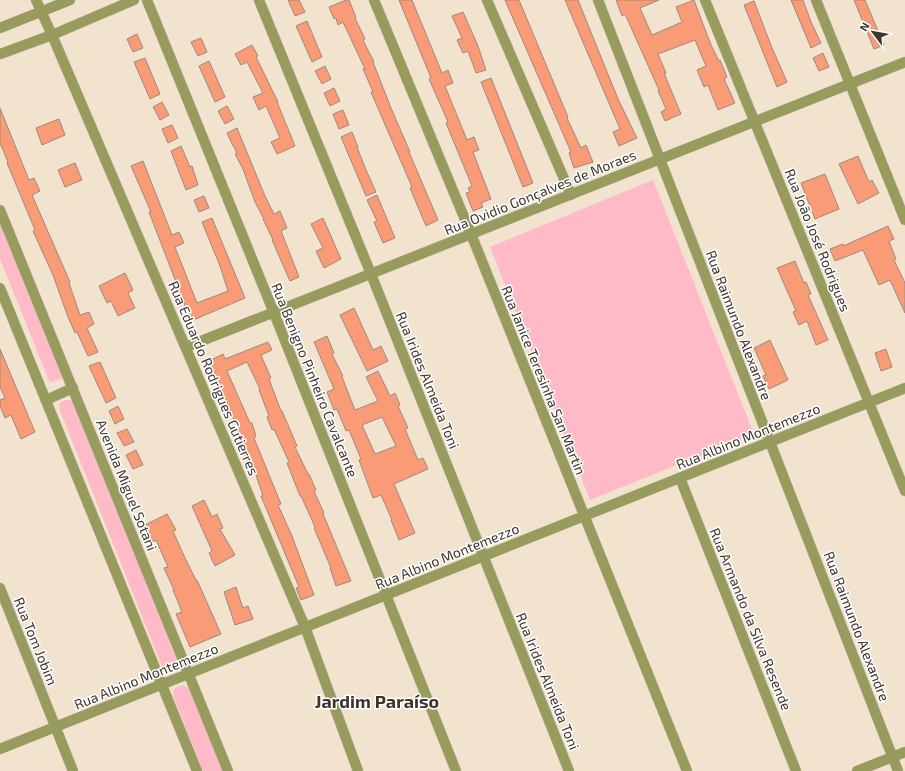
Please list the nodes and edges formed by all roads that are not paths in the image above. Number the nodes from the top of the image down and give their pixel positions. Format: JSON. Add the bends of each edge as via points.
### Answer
{"nodes":[{"id":1,"x":36,"y":0,"type":"edge"},
{"id":2,"x":70,"y":0,"type":"edge"},
{"id":3,"x":134,"y":0,"type":"edge"},
{"id":4,"x":147,"y":0,"type":"edge"},
{"id":5,"x":259,"y":0,"type":"edge"},
{"id":6,"x":374,"y":0,"type":"edge"},
{"id":7,"x":487,"y":0,"type":"edge"},
{"id":8,"x":598,"y":0,"type":"edge"},
{"id":9,"x":705,"y":0,"type":"edge"},
{"id":10,"x":816,"y":0,"type":"edge"},
{"id":11,"x":40,"y":12,"type":"junction"},
{"id":12,"x":0,"y":28,"type":"edge"},
{"id":13,"x":52,"y":35,"type":"junction"},
{"id":14,"x":0,"y":54,"type":"edge"},
{"id":15,"x":905,"y":62,"type":"edge"},
{"id":16,"x":850,"y":84,"type":"junction"},
{"id":17,"x":754,"y":122,"type":"junction"},
{"id":18,"x":660,"y":159,"type":"junction"},
{"id":19,"x":571,"y":195,"type":"junction"},
{"id":20,"x":0,"y":210,"type":"edge"},
{"id":21,"x":905,"y":220,"type":"edge"},
{"id":22,"x":471,"y":234,"type":"junction"},
{"id":23,"x":371,"y":274,"type":"junction"},
{"id":24,"x":0,"y":288,"type":"edge"},
{"id":25,"x":274,"y":313,"type":"junction"},
{"id":26,"x":186,"y":347,"type":"junction"},
{"id":27,"x":73,"y":388,"type":"junction"},
{"id":28,"x":905,"y":388,"type":"edge"},
{"id":29,"x":46,"y":400,"type":"junction"},
{"id":30,"x":869,"y":403,"type":"junction"},
{"id":31,"x":770,"y":442,"type":"junction"},
{"id":32,"x":680,"y":478,"type":"junction"},
{"id":33,"x":905,"y":490,"type":"edge"},
{"id":34,"x":584,"y":516,"type":"junction"},
{"id":35,"x":483,"y":556,"type":"junction"},
{"id":36,"x":0,"y":588,"type":"edge"},
{"id":37,"x":386,"y":595,"type":"junction"},
{"id":38,"x":305,"y":627,"type":"junction"},
{"id":39,"x":189,"y":674,"type":"junction"},
{"id":40,"x":162,"y":684,"type":"junction"},
{"id":41,"x":56,"y":727,"type":"junction"},
{"id":42,"x":0,"y":749,"type":"edge"},
{"id":43,"x":905,"y":752,"type":"edge"},
{"id":44,"x":893,"y":756,"type":"junction"},
{"id":45,"x":73,"y":771,"type":"edge"},
{"id":46,"x":197,"y":771,"type":"edge"},
{"id":47,"x":228,"y":771,"type":"edge"},
{"id":48,"x":358,"y":771,"type":"edge"},
{"id":49,"x":456,"y":771,"type":"edge"},
{"id":50,"x":570,"y":771,"type":"edge"},
{"id":51,"x":687,"y":771,"type":"edge"},
{"id":52,"x":796,"y":771,"type":"edge"},
{"id":53,"x":857,"y":771,"type":"edge"},
{"id":54,"x":898,"y":771,"type":"edge"}],
"edges":[{"from":1,"to":11,"type":"street","name":"Rua Eduardo Rodrigues Gutierres"},
{"from":2,"to":11,"type":"street"},
{"from":3,"to":13,"type":"street"},
{"from":4,"to":25,"type":"street","name":"Rua Benigno Pinheiro Cavalcante"},
{"from":5,"to":23,"type":"street","name":"Rua Irides Almeida Toni"},
{"from":6,"to":22,"type":"street","name":"Rua Janice Teresinha San Martin"},
{"from":7,"to":19,"type":"street"},
{"from":8,"to":18,"type":"street","name":"Rua Raimundo Alexandre"},
{"from":9,"to":17,"type":"street","name":"Rua João José Rodrigues"},
{"from":10,"to":16,"type":"street"},
{"from":11,"to":12,"type":"street"},
{"from":11,"to":13,"type":"street","name":"Rua Eduardo Rodrigues Gutierres"},
{"from":13,"to":14,"type":"street"},
{"from":13,"to":26,"type":"street","name":"Rua Eduardo Rodrigues Gutierres"},
{"from":15,"to":16,"type":"street","name":"Rua Ovidio Gonçalves de Moraes"},
{"from":16,"to":17,"type":"street","name":"Rua Ovidio Gonçalves de Moraes"},
{"from":16,"to":21,"type":"street"},
{"from":17,"to":18,"type":"street","name":"Rua Ovidio Gonçalves de Moraes"},
{"from":17,"to":30,"type":"street","name":"Rua João José Rodrigues"},
{"from":18,"to":19,"type":"street","name":"Rua Ovidio Gonçalves de Moraes"},
{"from":18,"to":31,"type":"street","name":"Rua Raimundo Alexandre"},
{"from":19,"to":22,"type":"street","name":"Rua Ovidio Gonçalves de Moraes"},
{"from":20,"to":27,"type":"street","name":"Avenida Miguel Sotani"},
{"from":22,"to":23,"type":"street","name":"Rua Ovidio Gonçalves de Moraes"},
{"from":22,"to":34,"type":"street","name":"Rua Janice Teresinha San Martin"},
{"from":23,"to":25,"type":"street","name":"Rua Ovidio Gonçalves de Moraes"},
{"from":23,"to":35,"type":"street","name":"Rua Irides Almeida Toni"},
{"from":24,"to":29,"type":"street"},
{"from":25,"to":26,"type":"street","name":"Rua Ovidio Gonçalves de Moraes"},
{"from":25,"to":37,"type":"street","name":"Rua Benigno Pinheiro Cavalcante"},
{"from":26,"to":38,"type":"street","name":"Rua Eduardo Rodrigues Gutierres"},
{"from":27,"to":29,"type":"street"},
{"from":27,"to":39,"type":"street","name":"Avenida Miguel Sotani"},
{"from":28,"to":30,"type":"street","name":"Rua Albino Montemezzo"},
{"from":29,"to":40,"type":"street"},
{"from":30,"to":31,"type":"street","name":"Rua Albino Montemezzo"},
{"from":30,"to":33,"type":"street","name":"Rua João José Rodrigues"},
{"from":31,"to":32,"type":"street","name":"Rua Albino Montemezzo"},
{"from":31,"to":44,"type":"street","name":"Rua Raimundo Alexandre"},
{"from":32,"to":34,"type":"street","name":"Rua Albino Montemezzo"},
{"from":32,"to":52,"type":"street","name":"Rua Armando da Silva Resende"},
{"from":34,"to":35,"type":"street","name":"Rua Albino Montemezzo"},
{"from":34,"to":51,"type":"street","name":"Rua Janice Teresinha San Martin"},
{"from":35,"to":37,"type":"street","name":"Rua Albino Montemezzo"},
{"from":35,"to":50,"type":"street","name":"Rua Irides Almeida Toni"},
{"from":36,"to":41,"type":"street","name":"Rua Tom Jobim"},
{"from":37,"to":38,"type":"street","name":"Rua Albino Montemezzo"},
{"from":37,"to":49,"type":"street","name":"Rua Benigno Pinheiro Cavalcante"},
{"from":38,"to":39,"type":"street","name":"Rua Albino Montemezzo"},
{"from":38,"to":48,"type":"street","name":"Rua Eduardo Rodrigues Gutierres"},
{"from":39,"to":40,"type":"street","name":"Rua Albino Montemezzo"},
{"from":39,"to":47,"type":"street","name":"Avenida Miguel Sotani"},
{"from":40,"to":41,"type":"street","name":"Rua Albino Montemezzo"},
{"from":40,"to":46,"type":"street"},
{"from":41,"to":42,"type":"street","name":"Rua Albino Montemezzo"},
{"from":41,"to":45,"type":"street","name":"Rua Tom Jobim"},
{"from":43,"to":44,"type":"street"},
{"from":44,"to":53,"type":"street"},
{"from":44,"to":54,"type":"street","name":"Rua Raimundo Alexandre"}]}
